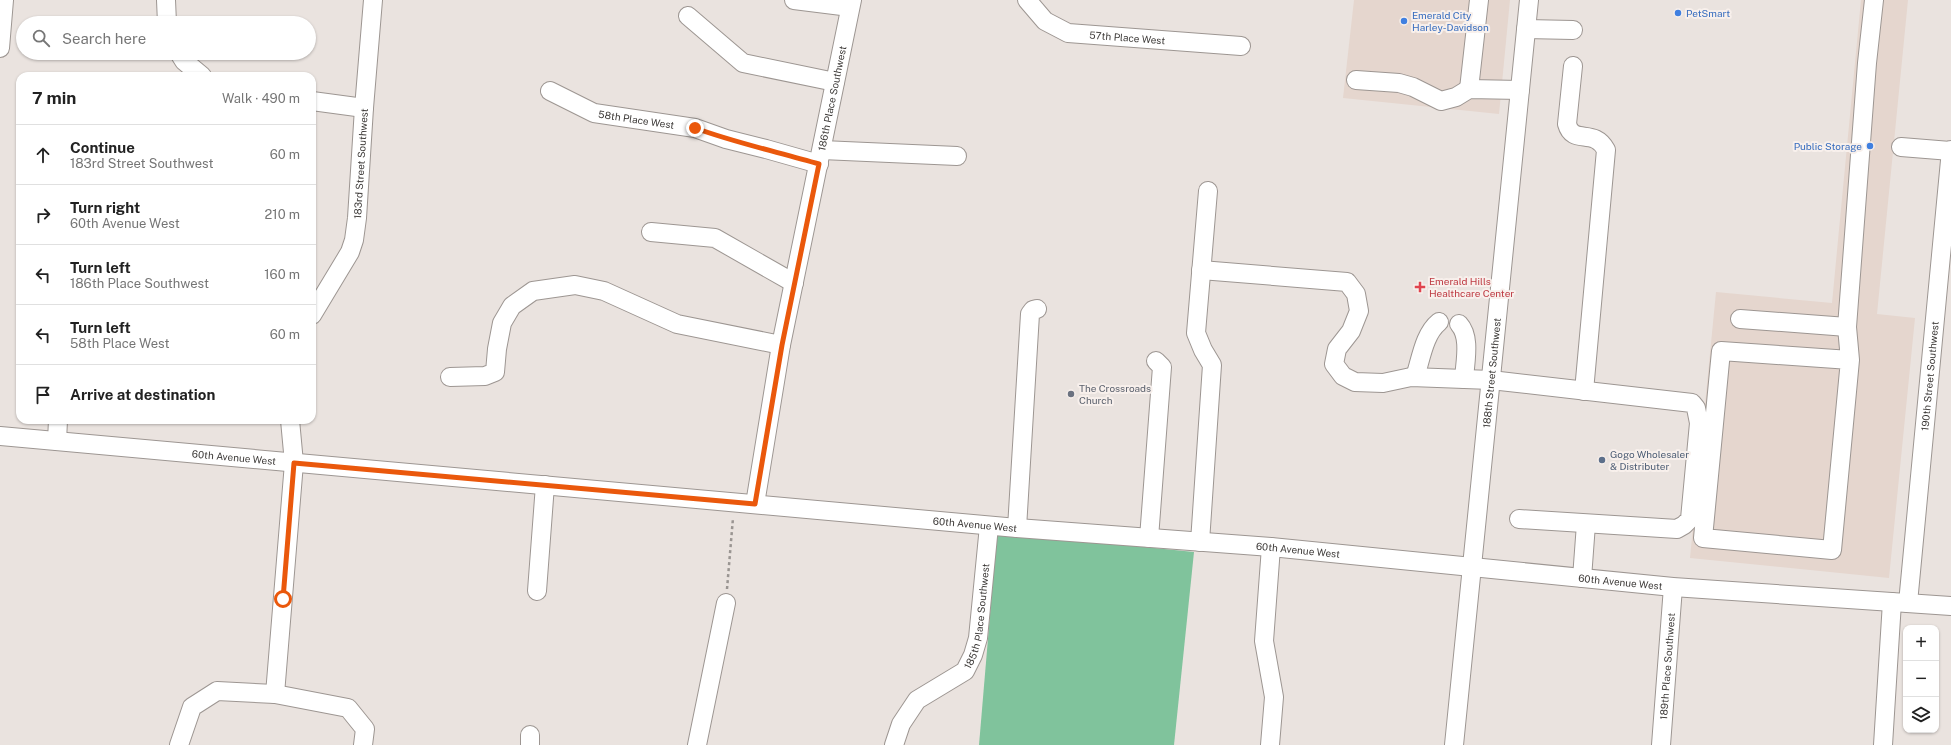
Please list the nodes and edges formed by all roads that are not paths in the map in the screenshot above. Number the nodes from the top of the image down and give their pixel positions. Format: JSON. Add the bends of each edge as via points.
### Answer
{"nodes":[{"id":1,"x":4,"y":0,"type":"edge"},
{"id":2,"x":166,"y":0,"type":"edge"},
{"id":3,"x":373,"y":0,"type":"edge"},
{"id":4,"x":794,"y":0,"type":"edge"},
{"id":5,"x":1027,"y":0,"type":"edge"},
{"id":6,"x":1479,"y":0,"type":"edge"},
{"id":7,"x":1529,"y":0,"type":"edge"},
{"id":8,"x":1874,"y":0,"type":"edge"},
{"id":9,"x":851,"y":3,"type":"edge"},
{"id":10,"x":167,"y":16,"type":"edge"},
{"id":11,"x":688,"y":16,"type":"dead end"},
{"id":12,"x":1526,"y":29,"type":"junction"},
{"id":13,"x":1573,"y":30,"type":"dead end"},
{"id":14,"x":1241,"y":46,"type":"dead end"},
{"id":15,"x":0,"y":48,"type":"edge"},
{"id":16,"x":183,"y":60,"type":"edge"},
{"id":17,"x":1573,"y":66,"type":"dead end"},
{"id":18,"x":197,"y":72,"type":"edge"},
{"id":19,"x":1356,"y":80,"type":"dead end"},
{"id":20,"x":835,"y":82,"type":"junction"},
{"id":21,"x":1469,"y":89,"type":"junction"},
{"id":22,"x":1520,"y":90,"type":"junction"},
{"id":23,"x":550,"y":91,"type":"dead end"},
{"id":24,"x":316,"y":102,"type":"edge"},
{"id":25,"x":364,"y":108,"type":"junction"},
{"id":26,"x":1901,"y":147,"type":"dead end"},
{"id":27,"x":1951,"y":150,"type":"edge"},
{"id":28,"x":957,"y":156,"type":"dead end"},
{"id":29,"x":820,"y":157,"type":"junction"},
{"id":30,"x":1208,"y":191,"type":"dead end"},
{"id":31,"x":1948,"y":208,"type":"edge"},
{"id":32,"x":651,"y":232,"type":"dead end"},
{"id":33,"x":1201,"y":270,"type":"junction"},
{"id":34,"x":1945,"y":274,"type":"edge"},
{"id":35,"x":794,"y":283,"type":"junction"},
{"id":36,"x":316,"y":308,"type":"edge"},
{"id":37,"x":1037,"y":309,"type":"dead end"},
{"id":38,"x":1740,"y":319,"type":"dead end"},
{"id":39,"x":1439,"y":322,"type":"dead end"},
{"id":40,"x":1459,"y":324,"type":"dead end"},
{"id":41,"x":1847,"y":327,"type":"junction"},
{"id":42,"x":782,"y":345,"type":"junction"},
{"id":43,"x":1850,"y":360,"type":"junction"},
{"id":44,"x":1156,"y":362,"type":"dead end"},
{"id":45,"x":450,"y":377,"type":"dead end"},
{"id":46,"x":1415,"y":377,"type":"junction"},
{"id":47,"x":1464,"y":379,"type":"junction"},
{"id":48,"x":1491,"y":380,"type":"junction"},
{"id":49,"x":1584,"y":392,"type":"junction"},
{"id":50,"x":58,"y":424,"type":"edge"},
{"id":51,"x":290,"y":424,"type":"edge"},
{"id":52,"x":0,"y":436,"type":"edge"},
{"id":53,"x":57,"y":441,"type":"junction"},
{"id":54,"x":294,"y":463,"type":"junction"},
{"id":55,"x":545,"y":485,"type":"junction"},
{"id":56,"x":755,"y":504,"type":"junction"},
{"id":57,"x":1519,"y":518,"type":"dead end"},
{"id":58,"x":1586,"y":524,"type":"junction"},
{"id":59,"x":989,"y":526,"type":"junction"},
{"id":60,"x":1016,"y":528,"type":"junction"},
{"id":61,"x":1149,"y":538,"type":"junction"},
{"id":62,"x":1200,"y":542,"type":"junction"},
{"id":63,"x":1272,"y":547,"type":"junction"},
{"id":64,"x":1472,"y":568,"type":"junction"},
{"id":65,"x":1582,"y":578,"type":"junction"},
{"id":66,"x":1673,"y":587,"type":"junction"},
{"id":67,"x":537,"y":591,"type":"dead end"},
{"id":68,"x":1900,"y":602,"type":"junction"},
{"id":69,"x":726,"y":603,"type":"road end"},
{"id":70,"x":1951,"y":606,"type":"edge"},
{"id":71,"x":275,"y":694,"type":"junction"},
{"id":72,"x":179,"y":745,"type":"edge"},
{"id":73,"x":363,"y":745,"type":"edge"},
{"id":74,"x":697,"y":745,"type":"edge"},
{"id":75,"x":894,"y":745,"type":"edge"},
{"id":76,"x":1270,"y":745,"type":"edge"},
{"id":77,"x":1454,"y":745,"type":"edge"},
{"id":78,"x":1661,"y":745,"type":"edge"},
{"id":79,"x":1883,"y":745,"type":"edge"}],
"edges":[{"from":1,"to":15,"type":"street"},
{"from":2,"to":10,"type":"street"},
{"from":3,"to":25,"type":"street","name":"183rd Street Southwest"},
{"from":4,"to":9,"type":"street"},
{"from":5,"to":14,"type":"street","name":"57th Place West","via":[[1044,21],[1068,33]]},
{"from":6,"to":21,"type":"street"},
{"from":7,"to":12,"type":"street","name":"188th Street Southwest"},
{"from":8,"to":41,"type":"street"},
{"from":9,"to":20,"type":"street","name":"186th Place Southwest"},
{"from":11,"to":20,"type":"street","via":[[742,64]]},
{"from":12,"to":13,"type":"street"},
{"from":12,"to":22,"type":"street","name":"188th Street Southwest"},
{"from":16,"to":18,"type":"street"},
{"from":17,"to":49,"type":"street","via":[[1567,124],[1569,130],[1574,135],[1595,137],[1602,142],[1606,150]]},
{"from":19,"to":21,"type":"street","via":[[1399,83],[1441,100]]},
{"from":20,"to":29,"type":"street","name":"186th Place Southwest"},
{"from":21,"to":22,"type":"street"},
{"from":22,"to":48,"type":"street","name":"188th Street Southwest"},
{"from":23,"to":29,"type":"street","name":"58th Place West","via":[[594,113],[695,128],[766,149]]},
{"from":24,"to":25,"type":"street"},
{"from":25,"to":36,"type":"street","name":"183rd Street Southwest","via":[[354,240],[350,252]]},
{"from":26,"to":27,"type":"street"},
{"from":27,"to":31,"type":"street","name":"190th Street Southwest"},
{"from":28,"to":29,"type":"street","name":"58th Place West"},
{"from":29,"to":35,"type":"street","name":"186th Place Southwest"},
{"from":30,"to":33,"type":"street"},
{"from":31,"to":34,"type":"street","name":"190th Street Southwest"},
{"from":32,"to":35,"type":"street","via":[[715,238]]},
{"from":33,"to":46,"type":"street","via":[[1347,282],[1356,294],[1359,311],[1351,331],[1336,349],[1334,364],[1343,376],[1355,382],[1383,383]]},
{"from":33,"to":62,"type":"street","via":[[1196,333],[1212,365]]},
{"from":34,"to":68,"type":"street","name":"190th Street Southwest"},
{"from":35,"to":42,"type":"street","name":"186th Place Southwest"},
{"from":37,"to":60,"type":"street","via":[[1030,314]]},
{"from":38,"to":41,"type":"street"},
{"from":39,"to":46,"type":"street","via":[[1432,327],[1428,335]]},
{"from":40,"to":47,"type":"street","via":[[1466,338]]},
{"from":41,"to":43,"type":"street"},
{"from":42,"to":45,"type":"street","via":[[677,324],[604,291],[575,285],[533,291],[512,306],[502,323],[495,372],[485,376]]},
{"from":42,"to":56,"type":"street","name":"186th Place Southwest"},
{"from":43,"to":43,"type":"street","via":[[1832,550],[1703,538],[1721,351]]},
{"from":44,"to":61,"type":"street","via":[[1162,367]]},
{"from":46,"to":47,"type":"street"},
{"from":47,"to":48,"type":"street"},
{"from":48,"to":49,"type":"street"},
{"from":48,"to":64,"type":"street","name":"188th Street Southwest"},
{"from":49,"to":58,"type":"street","via":[[1692,403],[1696,408],[1699,423],[1690,519],[1684,525],[1677,529]]},
{"from":50,"to":53,"type":"street"},
{"from":51,"to":54,"type":"street"},
{"from":52,"to":53,"type":"street","name":"60th Avenue West"},
{"from":53,"to":54,"type":"street","name":"60th Avenue West"},
{"from":54,"to":55,"type":"street","name":"60th Avenue West"},
{"from":54,"to":71,"type":"street"},
{"from":55,"to":56,"type":"street","name":"60th Avenue West"},
{"from":55,"to":67,"type":"street"},
{"from":56,"to":59,"type":"street","name":"60th Avenue West"},
{"from":57,"to":58,"type":"street"},
{"from":58,"to":65,"type":"street"},
{"from":59,"to":60,"type":"street","name":"60th Avenue West"},
{"from":59,"to":75,"type":"street","name":"185th Place Southwest","via":[[978,638],[973,655],[965,671],[917,700],[901,724]]},
{"from":60,"to":61,"type":"street","name":"60th Avenue West"},
{"from":61,"to":62,"type":"street","name":"60th Avenue West"},
{"from":62,"to":63,"type":"street","name":"60th Avenue West"},
{"from":63,"to":64,"type":"street","name":"60th Avenue West"},
{"from":63,"to":76,"type":"street","via":[[1264,641],[1274,697]]},
{"from":64,"to":65,"type":"street","name":"60th Avenue West"},
{"from":64,"to":77,"type":"street","name":"188th Street Southwest"},
{"from":65,"to":66,"type":"street","name":"60th Avenue West"},
{"from":66,"to":68,"type":"street","name":"60th Avenue West"},
{"from":66,"to":78,"type":"street","name":"189th Place Southwest"},
{"from":68,"to":70,"type":"street","name":"60th Avenue West"},
{"from":68,"to":79,"type":"street","name":"190th Street Southwest"},
{"from":69,"to":74,"type":"street"},
{"from":71,"to":72,"type":"street","via":[[217,691],[192,707]]},
{"from":71,"to":73,"type":"street","via":[[348,708],[364,729]]}]}
